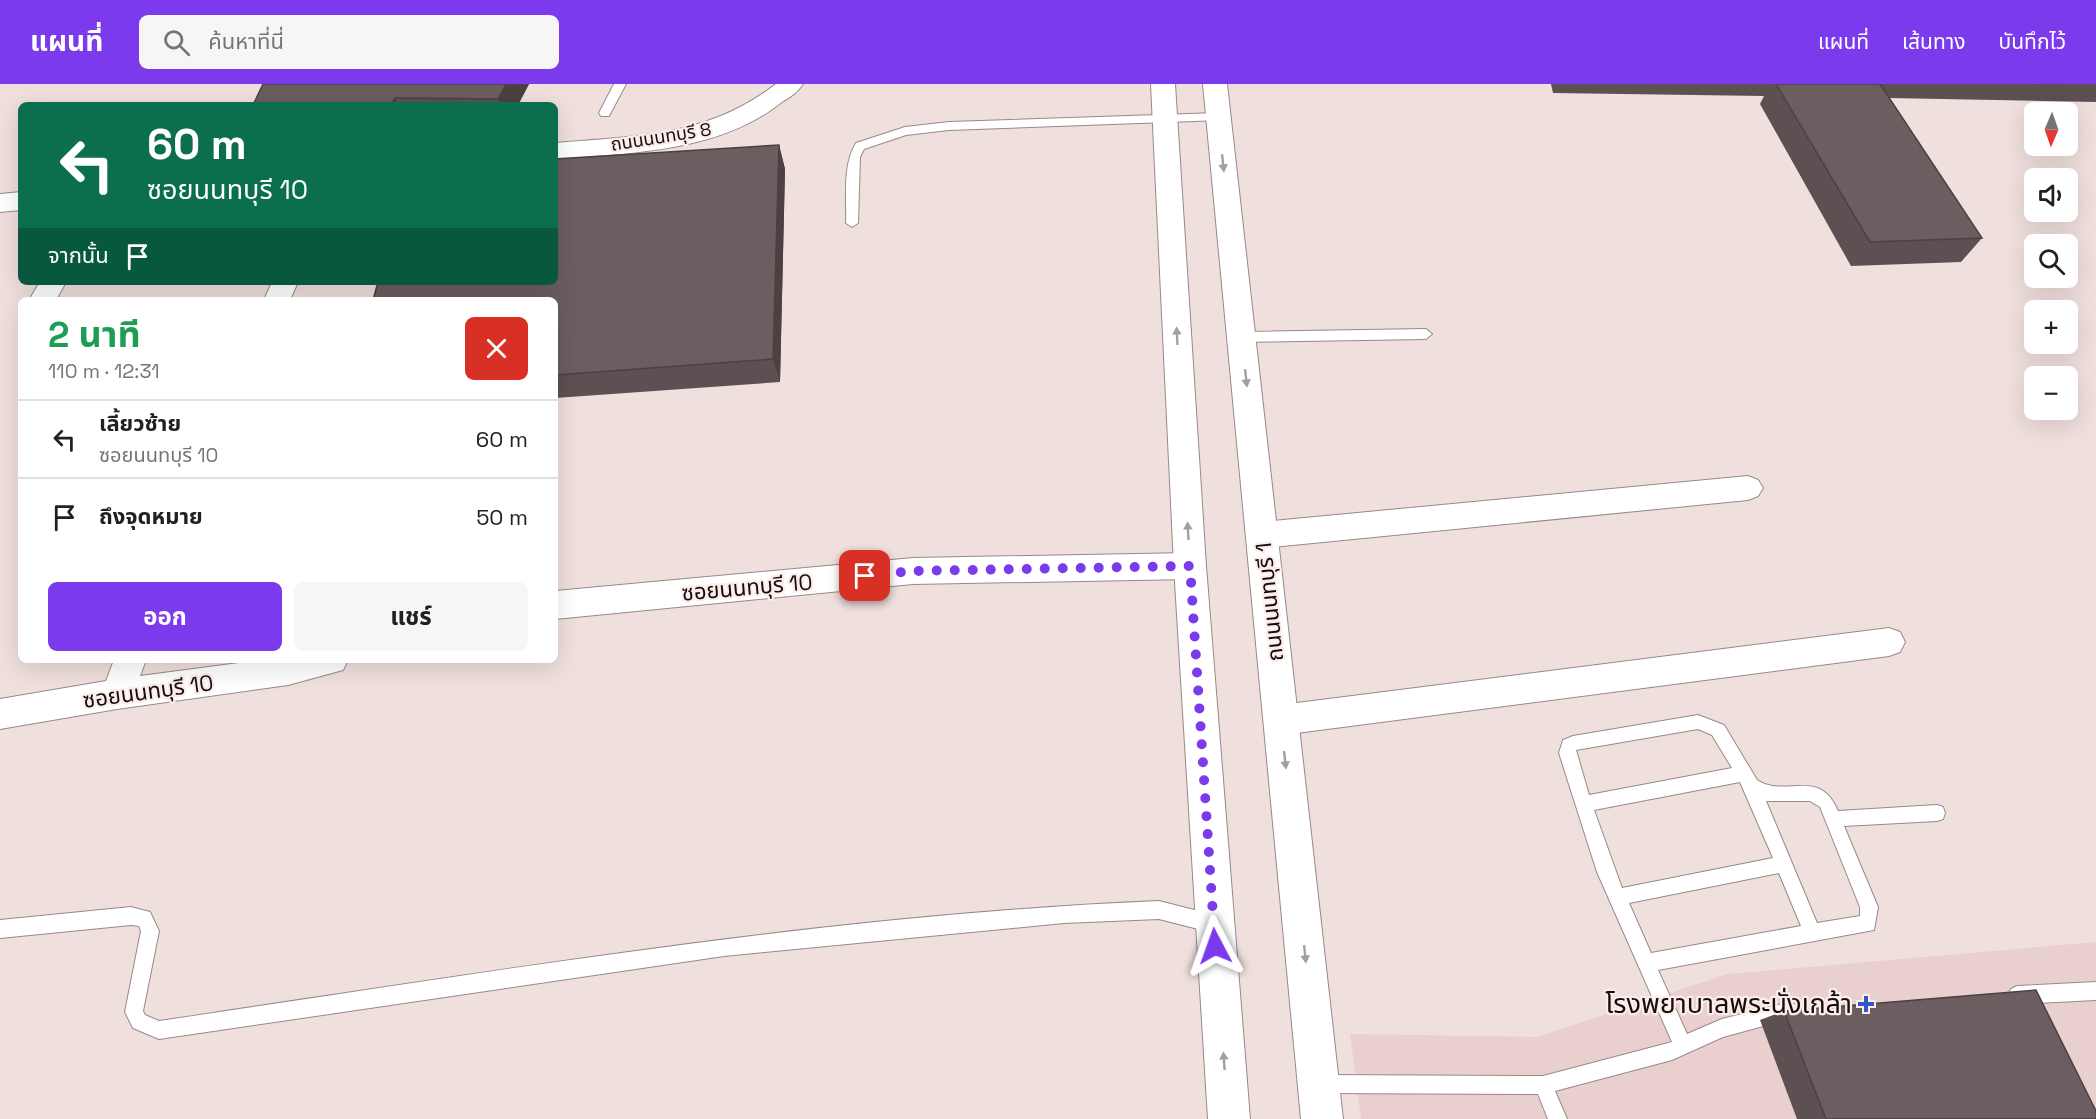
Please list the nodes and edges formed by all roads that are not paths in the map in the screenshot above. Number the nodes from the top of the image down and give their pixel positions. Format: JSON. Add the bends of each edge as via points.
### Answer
{"nodes":[{"id":1,"x":620,"y":84,"type":"edge"},
{"id":2,"x":791,"y":84,"type":"edge"},
{"id":3,"x":1163,"y":84,"type":"edge"},
{"id":4,"x":1215,"y":84,"type":"edge"},
{"id":5,"x":605,"y":114,"type":"dead end"},
{"id":6,"x":1164,"y":117,"type":"junction"},
{"id":7,"x":1218,"y":117,"type":"junction"},
{"id":8,"x":558,"y":151,"type":"edge"},
{"id":9,"x":18,"y":201,"type":"edge"},
{"id":10,"x":0,"y":203,"type":"edge"},
{"id":11,"x":852,"y":223,"type":"dead end"},
{"id":12,"x":1426,"y":334,"type":"dead end"},
{"id":13,"x":1241,"y":337,"type":"junction"},
{"id":14,"x":1748,"y":488,"type":"dead end"},
{"id":15,"x":1262,"y":535,"type":"junction"},
{"id":16,"x":1190,"y":566,"type":"junction"},
{"id":17,"x":558,"y":605,"type":"edge"},
{"id":18,"x":1888,"y":642,"type":"dead end"},
{"id":19,"x":129,"y":663,"type":"edge"},
{"id":20,"x":319,"y":663,"type":"edge"},
{"id":21,"x":117,"y":694,"type":"junction"},
{"id":22,"x":0,"y":714,"type":"edge"},
{"id":23,"x":1281,"y":720,"type":"junction"},
{"id":24,"x":1747,"y":780,"type":"junction"},
{"id":25,"x":1582,"y":804,"type":"junction"},
{"id":26,"x":1937,"y":813,"type":"dead end"},
{"id":27,"x":1834,"y":819,"type":"junction"},
{"id":28,"x":1784,"y":864,"type":"junction"},
{"id":29,"x":1617,"y":897,"type":"junction"},
{"id":30,"x":1214,"y":924,"type":"junction"},
{"id":31,"x":0,"y":928,"type":"edge"},
{"id":32,"x":1813,"y":933,"type":"junction"},
{"id":33,"x":1647,"y":963,"type":"junction"},
{"id":34,"x":2096,"y":991,"type":"edge"},
{"id":35,"x":1993,"y":996,"type":"edge"},
{"id":36,"x":1812,"y":1010,"type":"edge"},
{"id":37,"x":1683,"y":1046,"type":"junction"},
{"id":38,"x":1318,"y":1084,"type":"junction"},
{"id":39,"x":1543,"y":1085,"type":"junction"},
{"id":40,"x":1228,"y":1119,"type":"edge"},
{"id":41,"x":1322,"y":1119,"type":"edge"},
{"id":42,"x":1558,"y":1119,"type":"edge"}],
"edges":[{"from":1,"to":5,"type":"lane"},
{"from":2,"to":8,"type":"street","name":"ถนนนนทบุรี 8","via":[[732,124],[704,134]]},
{"from":3,"to":6,"type":"main road"},
{"from":4,"to":7,"type":"main road","name":"ถนนนนทบุรี 1"},
{"from":6,"to":7,"type":"lane"},
{"from":6,"to":11,"type":"lane","via":[[905,130],[860,146],[854,157]]},
{"from":16,"to":6,"type":"main road","one_way":true},
{"from":7,"to":13,"type":"main road","name":"ถนนนนทบุรี 1","one_way":true},
{"from":9,"to":10,"type":"street"},
{"from":12,"to":13,"type":"lane"},
{"from":13,"to":15,"type":"main road","name":"ถนนนนทบุรี 1","one_way":true},
{"from":14,"to":15,"type":"street"},
{"from":15,"to":23,"type":"main road","name":"ถนนนนทบุรี 1"},
{"from":16,"to":17,"type":"street","name":"ซอยนนทบุรี 10","via":[[913,571]]},
{"from":16,"to":30,"type":"main road"},
{"from":18,"to":23,"type":"street"},
{"from":19,"to":21,"type":"street"},
{"from":20,"to":21,"type":"street","name":"ซอยนนทบุรี 10"},
{"from":21,"to":22,"type":"street","name":"ซอยนนทบุรี 10"},
{"from":23,"to":38,"type":"main road","name":"ถนนนนทบุรี 1","one_way":true},
{"from":24,"to":25,"type":"lane"},
{"from":24,"to":25,"type":"lane","via":[[1718,730],[1698,723],[1569,745],[1567,753]]},
{"from":24,"to":27,"type":"lane","via":[[1763,793],[1813,793],[1826,802]]},
{"from":24,"to":28,"type":"lane"},
{"from":25,"to":29,"type":"lane"},
{"from":26,"to":27,"type":"lane"},
{"from":27,"to":32,"type":"lane","via":[[1869,907],[1868,924]]},
{"from":28,"to":29,"type":"lane"},
{"from":28,"to":32,"type":"lane"},
{"from":29,"to":33,"type":"lane"},
{"from":30,"to":31,"type":"lane","via":[[1159,910],[1064,914],[736,946],[159,1030],[139,1022],[134,1012],[150,931],[144,918]]},
{"from":40,"to":30,"type":"main road","one_way":true},
{"from":32,"to":33,"type":"lane"},
{"from":33,"to":37,"type":"lane"},
{"from":34,"to":35,"type":"lane"},
{"from":36,"to":37,"type":"lane","via":[[1789,1011],[1722,1028]]},
{"from":37,"to":39,"type":"lane"},
{"from":38,"to":39,"type":"lane"},
{"from":38,"to":41,"type":"main road","name":"ถนนนนทบุรี 1"},
{"from":39,"to":42,"type":"lane"}]}
